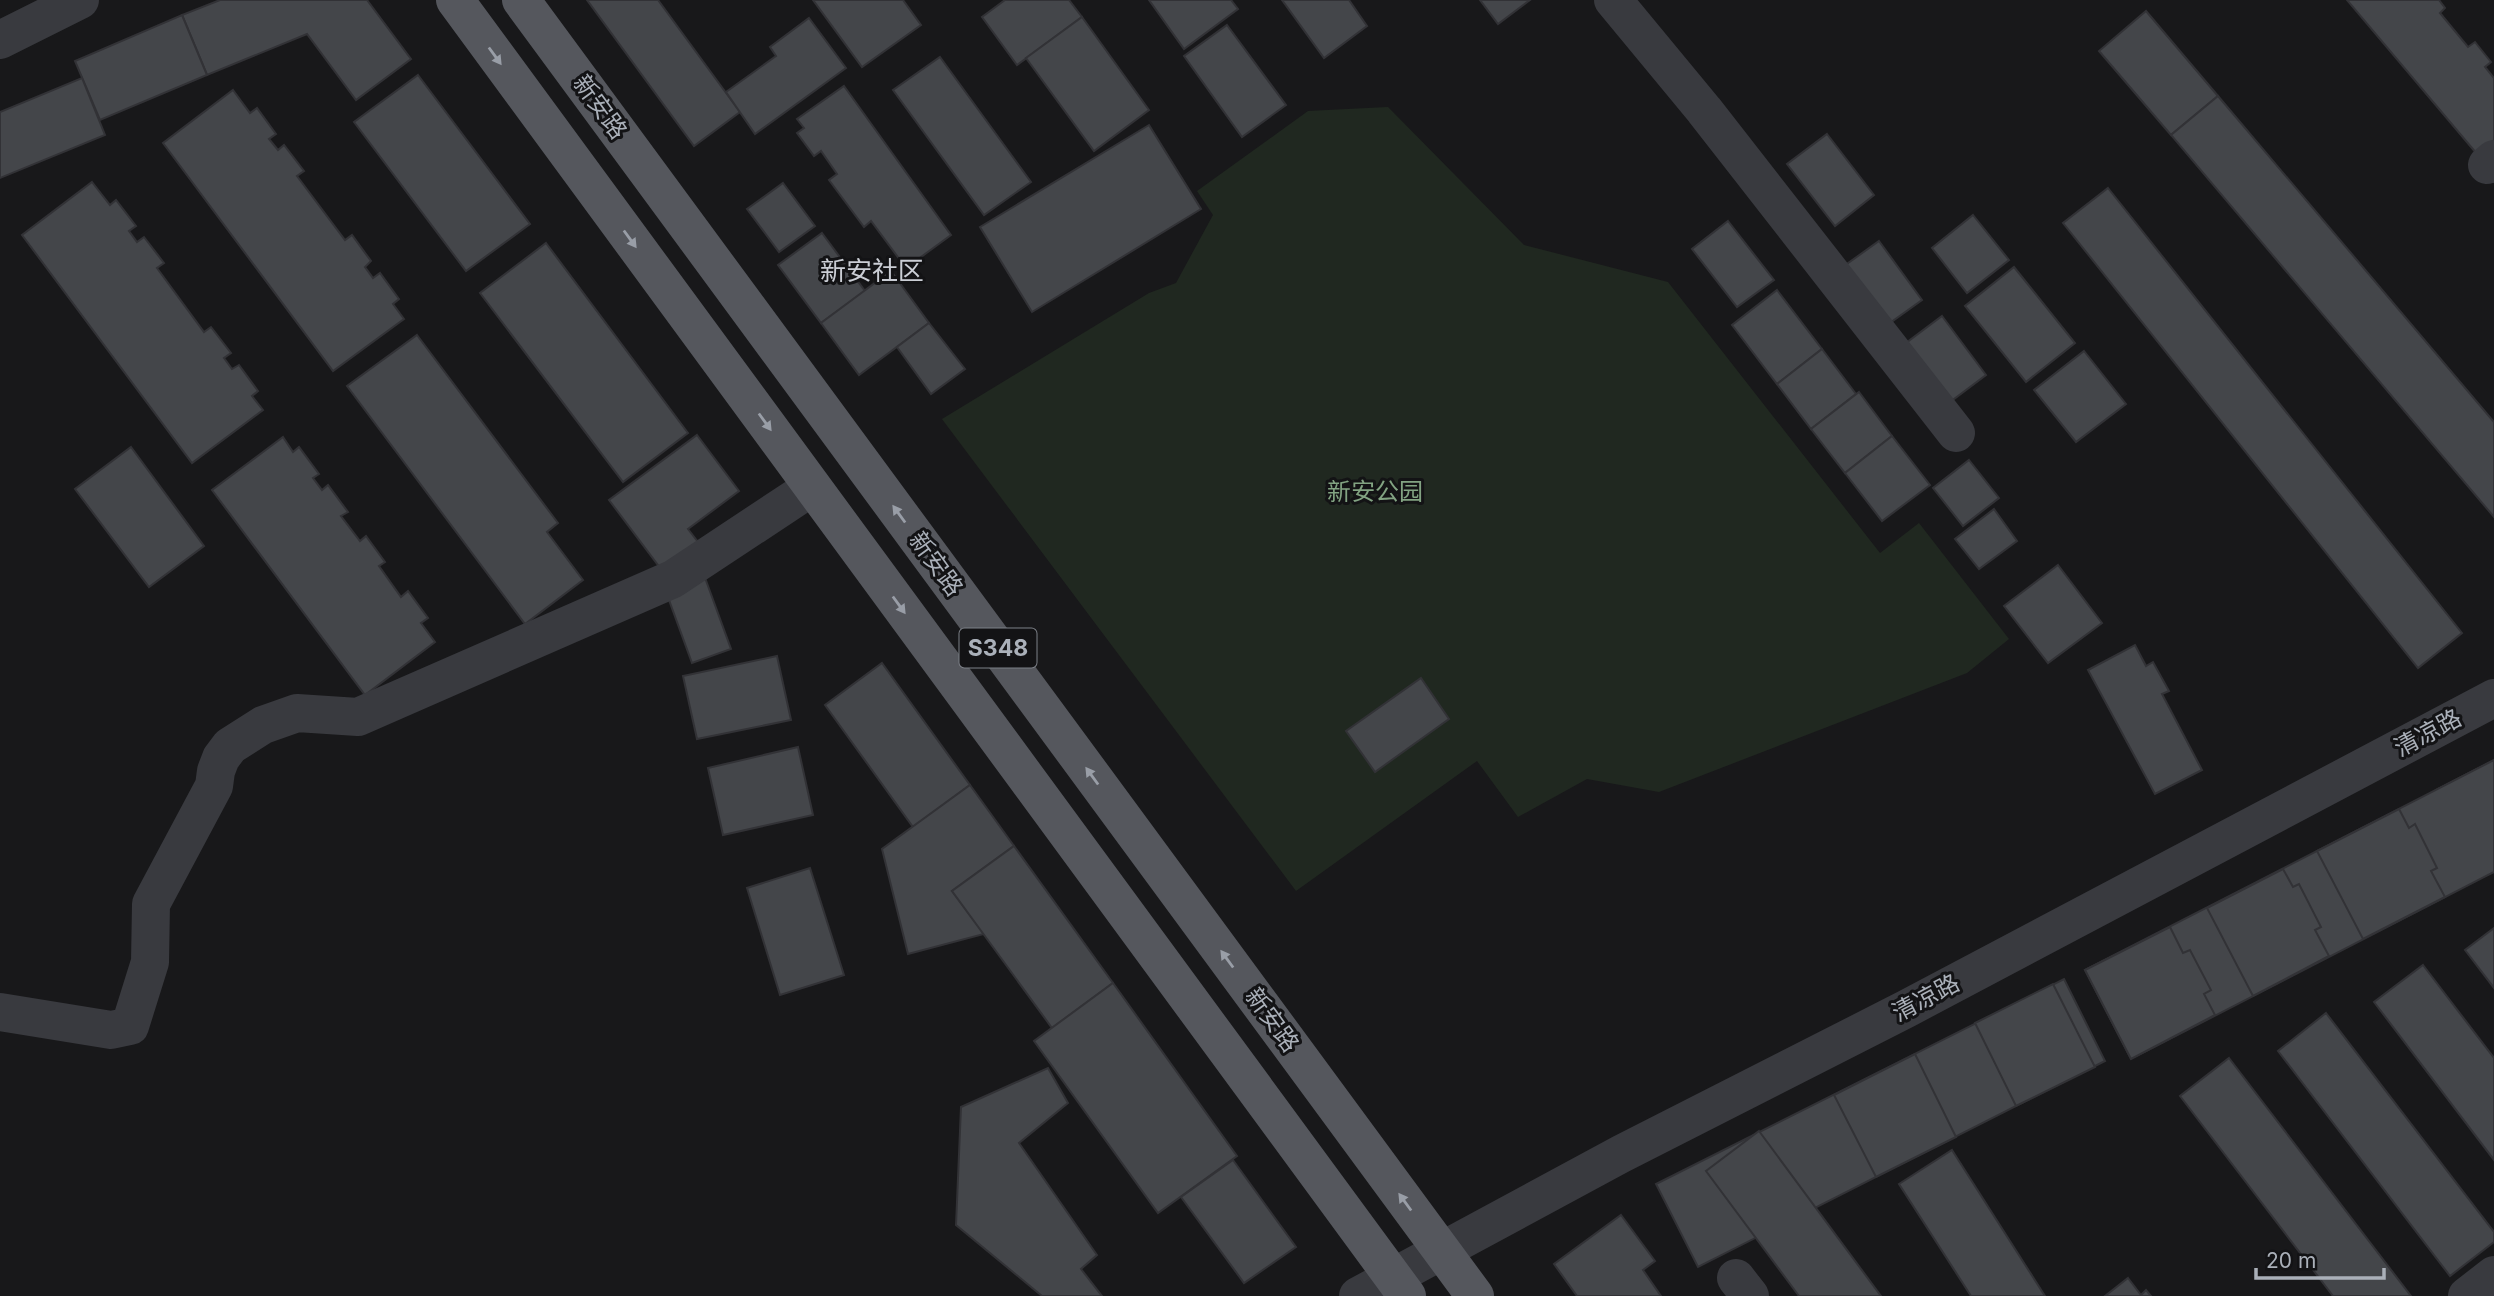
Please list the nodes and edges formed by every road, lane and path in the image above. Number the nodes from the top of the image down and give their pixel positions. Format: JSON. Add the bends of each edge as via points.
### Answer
{"nodes":[{"id":1,"x":80,"y":0,"type":"edge"},
{"id":2,"x":455,"y":0,"type":"edge"},
{"id":3,"x":521,"y":0,"type":"edge"},
{"id":4,"x":1613,"y":0,"type":"edge"},
{"id":5,"x":0,"y":40,"type":"edge"},
{"id":6,"x":1956,"y":433,"type":"dead end"},
{"id":7,"x":813,"y":487,"type":"junction"},
{"id":8,"x":2494,"y":698,"type":"edge"},
{"id":9,"x":0,"y":1012,"type":"edge"},
{"id":10,"x":1441,"y":1250,"type":"junction"},
{"id":11,"x":2494,"y":1275,"type":"edge"},
{"id":12,"x":1400,"y":1286,"type":"edge"},
{"id":13,"x":1358,"y":1296,"type":"edge"},
{"id":14,"x":1475,"y":1296,"type":"edge"},
{"id":15,"x":2467,"y":1296,"type":"edge"}],
"edges":[{"from":1,"to":5,"type":"street"},
{"from":2,"to":7,"type":"main road","number":"S348","one_way":true},
{"from":10,"to":3,"type":"main road","name":"新安路","number":"S348","one_way":true},
{"from":4,"to":6,"type":"street"},
{"from":7,"to":9,"type":"street","via":[[673,579],[622,602],[358,717],[297,713],[238,740],[221,758],[214,786],[151,904],[150,962],[130,1026],[111,1030]]},
{"from":7,"to":12,"type":"main road","number":"S348","one_way":true},
{"from":8,"to":10,"type":"street","name":"清凉路"},
{"from":10,"to":12,"type":"street","name":"清凉路"},
{"from":10,"to":14,"type":"main road","name":"新安路","number":"S348"},
{"from":11,"to":15,"type":"street"},
{"from":12,"to":13,"type":"street","name":"清凉路"}]}
